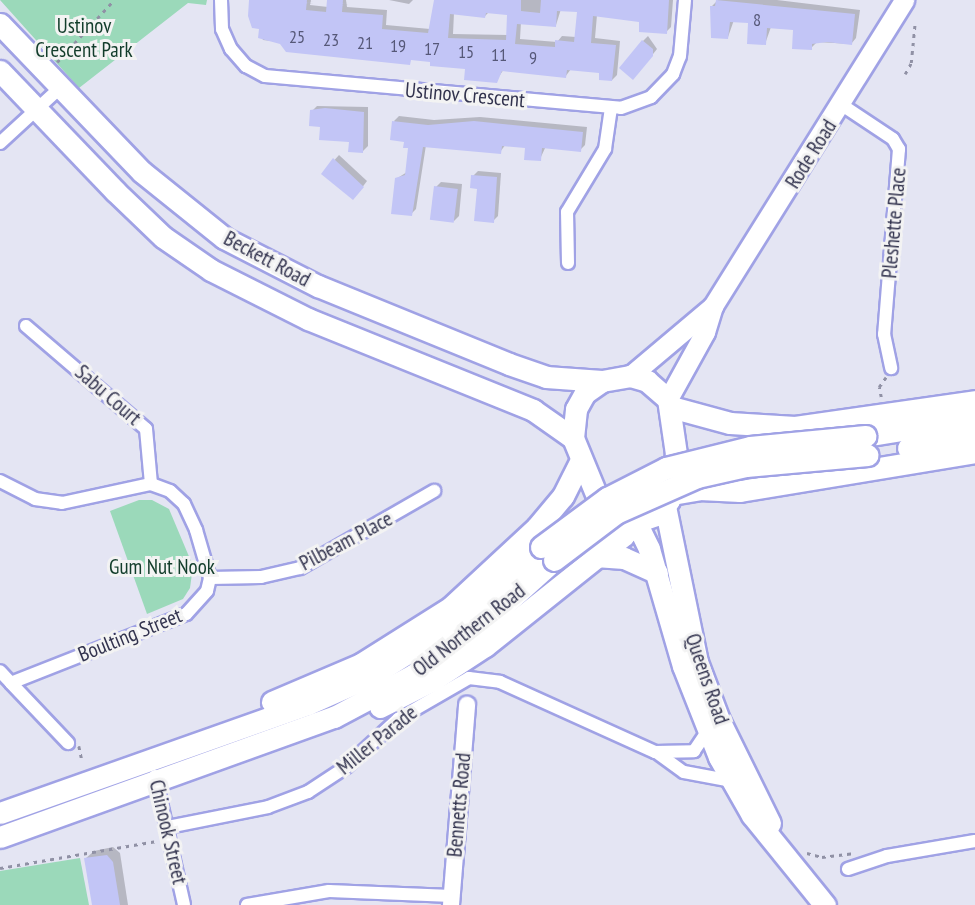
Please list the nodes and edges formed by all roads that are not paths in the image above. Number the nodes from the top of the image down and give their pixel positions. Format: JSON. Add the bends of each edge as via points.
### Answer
{"nodes":[{"id":1,"x":221,"y":0,"type":"edge"},
{"id":2,"x":685,"y":0,"type":"edge"},
{"id":3,"x":904,"y":0,"type":"edge"},
{"id":4,"x":0,"y":24,"type":"edge"},
{"id":5,"x":0,"y":71,"type":"edge"},
{"id":6,"x":61,"y":88,"type":"junction"},
{"id":7,"x":842,"y":104,"type":"junction"},
{"id":8,"x":611,"y":108,"type":"junction"},
{"id":9,"x":36,"y":110,"type":"junction"},
{"id":10,"x":0,"y":143,"type":"edge"},
{"id":11,"x":568,"y":263,"type":"dead end"},
{"id":12,"x":713,"y":306,"type":"junction"},
{"id":13,"x":26,"y":326,"type":"dead end"},
{"id":14,"x":891,"y":368,"type":"road end"},
{"id":15,"x":630,"y":376,"type":"junction"},
{"id":16,"x":602,"y":381,"type":"junction"},
{"id":17,"x":975,"y":401,"type":"edge"},
{"id":18,"x":669,"y":403,"type":"junction"},
{"id":19,"x":975,"y":418,"type":"edge"},
{"id":20,"x":975,"y":436,"type":"edge"},
{"id":21,"x":573,"y":438,"type":"junction"},
{"id":22,"x":867,"y":446,"type":"junction"},
{"id":23,"x":975,"y":452,"type":"edge"},
{"id":24,"x":581,"y":460,"type":"junction"},
{"id":25,"x":0,"y":481,"type":"edge"},
{"id":26,"x":151,"y":484,"type":"junction"},
{"id":27,"x":435,"y":491,"type":"dead end"},
{"id":28,"x":669,"y":500,"type":"junction"},
{"id":29,"x":634,"y":522,"type":"junction"},
{"id":30,"x":548,"y":554,"type":"junction"},
{"id":31,"x":595,"y":555,"type":"junction"},
{"id":32,"x":657,"y":573,"type":"junction"},
{"id":33,"x":210,"y":578,"type":"junction"},
{"id":34,"x":0,"y":671,"type":"edge"},
{"id":35,"x":11,"y":682,"type":"junction"},
{"id":36,"x":467,"y":705,"type":"dead end"},
{"id":37,"x":302,"y":730,"type":"junction"},
{"id":38,"x":708,"y":730,"type":"junction"},
{"id":39,"x":228,"y":732,"type":"junction"},
{"id":40,"x":68,"y":743,"type":"dead end"},
{"id":41,"x":656,"y":752,"type":"junction"},
{"id":42,"x":150,"y":759,"type":"junction"},
{"id":43,"x":157,"y":781,"type":"junction"},
{"id":44,"x":732,"y":781,"type":"junction"},
{"id":45,"x":0,"y":813,"type":"edge"},
{"id":46,"x":170,"y":833,"type":"junction"},
{"id":47,"x":0,"y":837,"type":"edge"},
{"id":48,"x":777,"y":841,"type":"junction"},
{"id":49,"x":975,"y":841,"type":"edge"},
{"id":50,"x":848,"y":869,"type":"dead end"},
{"id":51,"x":451,"y":901,"type":"edge"},
{"id":52,"x":184,"y":905,"type":"edge"},
{"id":53,"x":247,"y":905,"type":"edge"},
{"id":54,"x":825,"y":905,"type":"edge"}],
"edges":[{"from":1,"to":8,"type":"street","name":"Ustinov Crescent","via":[[222,29],[231,50],[246,66],[265,76]]},
{"from":2,"to":8,"type":"street","name":"Ustinov Crescent","via":[[680,56],[667,83],[643,101]]},
{"from":3,"to":7,"type":"main road","name":"Rode Road"},
{"from":4,"to":6,"type":"main road","name":"Beckett Road"},
{"from":5,"to":9,"type":"main road","name":"Beckett Road"},
{"from":6,"to":9,"type":"street"},
{"from":6,"to":16,"type":"main road","name":"Beckett Road","via":[[180,205],[258,257],[529,372]]},
{"from":7,"to":12,"type":"main road","name":"Rode Road"},
{"from":7,"to":14,"type":"street","name":"Pleshette Place","via":[[893,139],[899,149],[884,334]]},
{"from":8,"to":11,"type":"street","via":[[605,149],[567,212]]},
{"from":9,"to":10,"type":"street"},
{"from":9,"to":21,"type":"main road","name":"Beckett Road","via":[[163,237],[211,270],[308,319],[533,410]]},
{"from":12,"to":15,"type":"main road","name":"Rode Road"},
{"from":12,"to":18,"type":"main road","name":"Rode Road"},
{"from":13,"to":26,"type":"street","name":"Sabu Court","via":[[146,429]]},
{"from":15,"to":16,"type":"main road"},
{"from":15,"to":18,"type":"main road","via":[[647,381]]},
{"from":16,"to":21,"type":"main road","via":[[580,400]]},
{"from":17,"to":18,"type":"main road","via":[[795,427],[730,423]]},
{"from":18,"to":28,"type":"main road","via":[[676,462]]},
{"from":19,"to":22,"type":"main road","name":"Old Northern Road"},
{"from":20,"to":22,"type":"main road","name":"Old Northern Road"},
{"from":21,"to":24,"type":"main road"},
{"from":22,"to":30,"type":"main road","name":"Old Northern Road","bridge":true,"via":[[697,477],[616,513]]},
{"from":23,"to":28,"type":"main road","via":[[740,491],[699,489]]},
{"from":24,"to":29,"type":"main road","via":[[601,506],[612,517]]},
{"from":24,"to":39,"type":"main road","via":[[563,496],[537,527],[451,607],[362,664],[248,712]]},
{"from":25,"to":26,"type":"street","via":[[35,499],[62,503]]},
{"from":26,"to":33,"type":"street","via":[[184,503]]},
{"from":27,"to":33,"type":"street","name":"Pilbeam Place","via":[[300,569],[261,577]]},
{"from":28,"to":29,"type":"main road","via":[[656,516]]},
{"from":28,"to":48,"type":"main road","name":"Queens Road","via":[[697,662]]},
{"from":29,"to":31,"type":"main road"},
{"from":29,"to":32,"type":"main road","name":"Queens Road"},
{"from":30,"to":37,"type":"main road","name":"Old Northern Road","via":[[495,615],[413,675]]},
{"from":30,"to":39,"type":"main road","name":"Old Northern Road","via":[[402,659],[338,692]]},
{"from":31,"to":32,"type":"main road","via":[[624,558]]},
{"from":31,"to":37,"type":"main road","via":[[506,629],[433,680],[332,728]]},
{"from":32,"to":38,"type":"main road","name":"Queens Road"},
{"from":33,"to":35,"type":"street","name":"Boulting Street","via":[[207,591],[186,614]]},
{"from":34,"to":35,"type":"street"},
{"from":35,"to":40,"type":"street"},
{"from":36,"to":51,"type":"street","name":"Bennetts Road"},
{"from":37,"to":43,"type":"main road","name":"Old Northern Road"},
{"from":38,"to":41,"type":"street","name":"Miller Parade","via":[[694,751]]},
{"from":38,"to":44,"type":"main road","name":"Queens Road"},
{"from":39,"to":42,"type":"main road","name":"Old Northern Road"},
{"from":41,"to":44,"type":"street","name":"Miller Parade","via":[[684,772]]},
{"from":41,"to":46,"type":"street","name":"Miller Parade","via":[[500,681],[469,678],[398,719],[346,767],[308,792]]},
{"from":42,"to":43,"type":"street","name":"Chinook Street"},
{"from":42,"to":45,"type":"main road","name":"Old Northern Road"},
{"from":43,"to":46,"type":"street","name":"Chinook Street"},
{"from":43,"to":47,"type":"main road","name":"Old Northern Road"},
{"from":44,"to":48,"type":"main road","name":"Queens Road","via":[[752,814]]},
{"from":46,"to":52,"type":"street","name":"Chinook Street"},
{"from":48,"to":54,"type":"main road","name":"Queens Road"},
{"from":49,"to":50,"type":"street","via":[[887,856]]},
{"from":51,"to":53,"type":"street","via":[[330,891]]}]}
